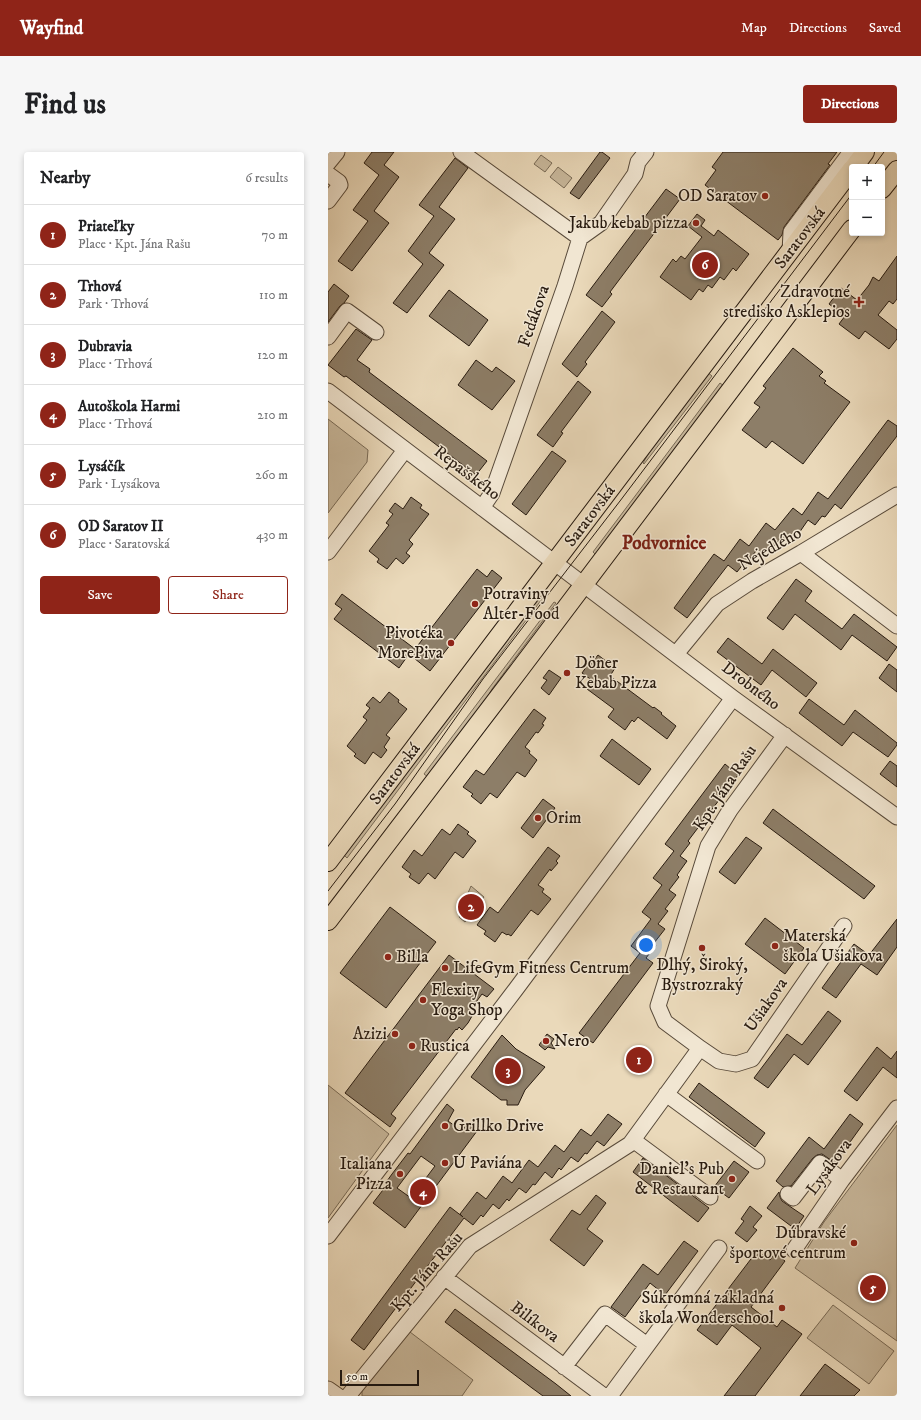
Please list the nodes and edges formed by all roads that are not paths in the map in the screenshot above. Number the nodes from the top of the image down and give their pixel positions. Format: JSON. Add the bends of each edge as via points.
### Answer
{"nodes":[{"id":1,"x":337,"y":152,"type":"edge"},
{"id":2,"x":461,"y":152,"type":"edge"},
{"id":3,"x":646,"y":152,"type":"edge"},
{"id":4,"x":858,"y":161,"type":"edge"},
{"id":5,"x":328,"y":163,"type":"edge"},
{"id":6,"x":897,"y":170,"type":"edge"},
{"id":7,"x":328,"y":174,"type":"edge"},
{"id":8,"x":885,"y":185,"type":"edge"},
{"id":9,"x":328,"y":201,"type":"edge"},
{"id":10,"x":849,"y":233,"type":"edge"},
{"id":11,"x":580,"y":238,"type":"junction"},
{"id":12,"x":376,"y":332,"type":"dead end"},
{"id":13,"x":328,"y":337,"type":"edge"},
{"id":14,"x":328,"y":391,"type":"edge"},
{"id":15,"x":405,"y":450,"type":"junction"},
{"id":16,"x":897,"y":495,"type":"edge"},
{"id":17,"x":482,"y":508,"type":"junction"},
{"id":18,"x":328,"y":552,"type":"edge"},
{"id":19,"x":801,"y":553,"type":"junction"},
{"id":20,"x":555,"y":563,"type":"junction"},
{"id":21,"x":584,"y":584,"type":"junction"},
{"id":22,"x":897,"y":626,"type":"edge"},
{"id":23,"x":676,"y":654,"type":"junction"},
{"id":24,"x":733,"y":698,"type":"junction"},
{"id":25,"x":785,"y":735,"type":"junction"},
{"id":26,"x":897,"y":817,"type":"edge"},
{"id":27,"x":328,"y":862,"type":"edge"},
{"id":28,"x":328,"y":921,"type":"edge"},
{"id":29,"x":844,"y":926,"type":"dead end"},
{"id":30,"x":700,"y":1048,"type":"junction"},
{"id":31,"x":666,"y":1094,"type":"junction"},
{"id":32,"x":897,"y":1108,"type":"edge"},
{"id":33,"x":633,"y":1140,"type":"junction"},
{"id":34,"x":757,"y":1161,"type":"dead end"},
{"id":35,"x":842,"y":1180,"type":"junction"},
{"id":36,"x":788,"y":1194,"type":"dead end"},
{"id":37,"x":710,"y":1197,"type":"dead end"},
{"id":38,"x":328,"y":1236,"type":"edge"},
{"id":39,"x":719,"y":1248,"type":"dead end"},
{"id":40,"x":794,"y":1250,"type":"dead end"},
{"id":41,"x":444,"y":1278,"type":"junction"},
{"id":42,"x":647,"y":1345,"type":"junction"},
{"id":43,"x":564,"y":1366,"type":"junction"},
{"id":44,"x":328,"y":1389,"type":"edge"},
{"id":45,"x":338,"y":1396,"type":"edge"},
{"id":46,"x":348,"y":1396,"type":"edge"},
{"id":47,"x":604,"y":1396,"type":"edge"},
{"id":48,"x":610,"y":1396,"type":"edge"}],
"edges":[{"from":1,"to":5,"type":"street"},
{"from":2,"to":11,"type":"street"},
{"from":3,"to":11,"type":"street","via":[[638,162],[635,174],[601,223]]},
{"from":4,"to":20,"type":"main road","name":"Saratovská"},
{"from":6,"to":8,"type":"main road"},
{"from":7,"to":9,"type":"street","via":[[340,185]]},
{"from":10,"to":21,"type":"main road","name":"Saratovská"},
{"from":11,"to":17,"type":"street","name":"Fedákova","via":[[492,493]]},
{"from":12,"to":13,"type":"street","via":[[347,311]]},
{"from":14,"to":15,"type":"street","name":"Repašského"},
{"from":15,"to":17,"type":"street","name":"Repašského"},
{"from":15,"to":18,"type":"street"},
{"from":16,"to":19,"type":"street","name":"Nejedlého"},
{"from":17,"to":20,"type":"street","name":"Repašského"},
{"from":19,"to":22,"type":"street"},
{"from":19,"to":23,"type":"street","name":"Nejedlého","via":[[717,604]]},
{"from":20,"to":21,"type":"street","name":"Repašského"},
{"from":20,"to":27,"type":"main road","name":"Saratovská"},
{"from":21,"to":23,"type":"street","name":"Drobného"},
{"from":21,"to":28,"type":"main road","name":"Saratovská"},
{"from":23,"to":24,"type":"street","name":"Drobného"},
{"from":24,"to":25,"type":"street","name":"Drobného"},
{"from":24,"to":38,"type":"street"},
{"from":25,"to":26,"type":"street","name":"Drobného"},
{"from":25,"to":30,"type":"street","name":"Kpt. Jána Rašu","via":[[730,810],[708,846],[658,1006],[665,1022]]},
{"from":29,"to":30,"type":"street","name":"Ušiakova","via":[[752,1059],[736,1064],[719,1061]]},
{"from":30,"to":31,"type":"street","name":"Kpt. Jána Rašu"},
{"from":31,"to":33,"type":"street","name":"Kpt. Jána Rašu"},
{"from":31,"to":34,"type":"street"},
{"from":32,"to":35,"type":"street","name":"Lysákova"},
{"from":33,"to":37,"type":"street"},
{"from":33,"to":41,"type":"street","name":"Kpt. Jána Rašu","via":[[623,1149],[470,1246]]},
{"from":35,"to":36,"type":"street","via":[[820,1163],[793,1198]]},
{"from":35,"to":40,"type":"street","name":"Lysákova"},
{"from":39,"to":42,"type":"street"},
{"from":41,"to":43,"type":"street","name":"Bilíkova"},
{"from":41,"to":46,"type":"street","name":"Kpt. Jána Rašu"},
{"from":42,"to":43,"type":"street","via":[[605,1314]]},
{"from":42,"to":48,"type":"street"},
{"from":43,"to":47,"type":"street","name":"Bilíkova"},
{"from":44,"to":45,"type":"street"}]}
